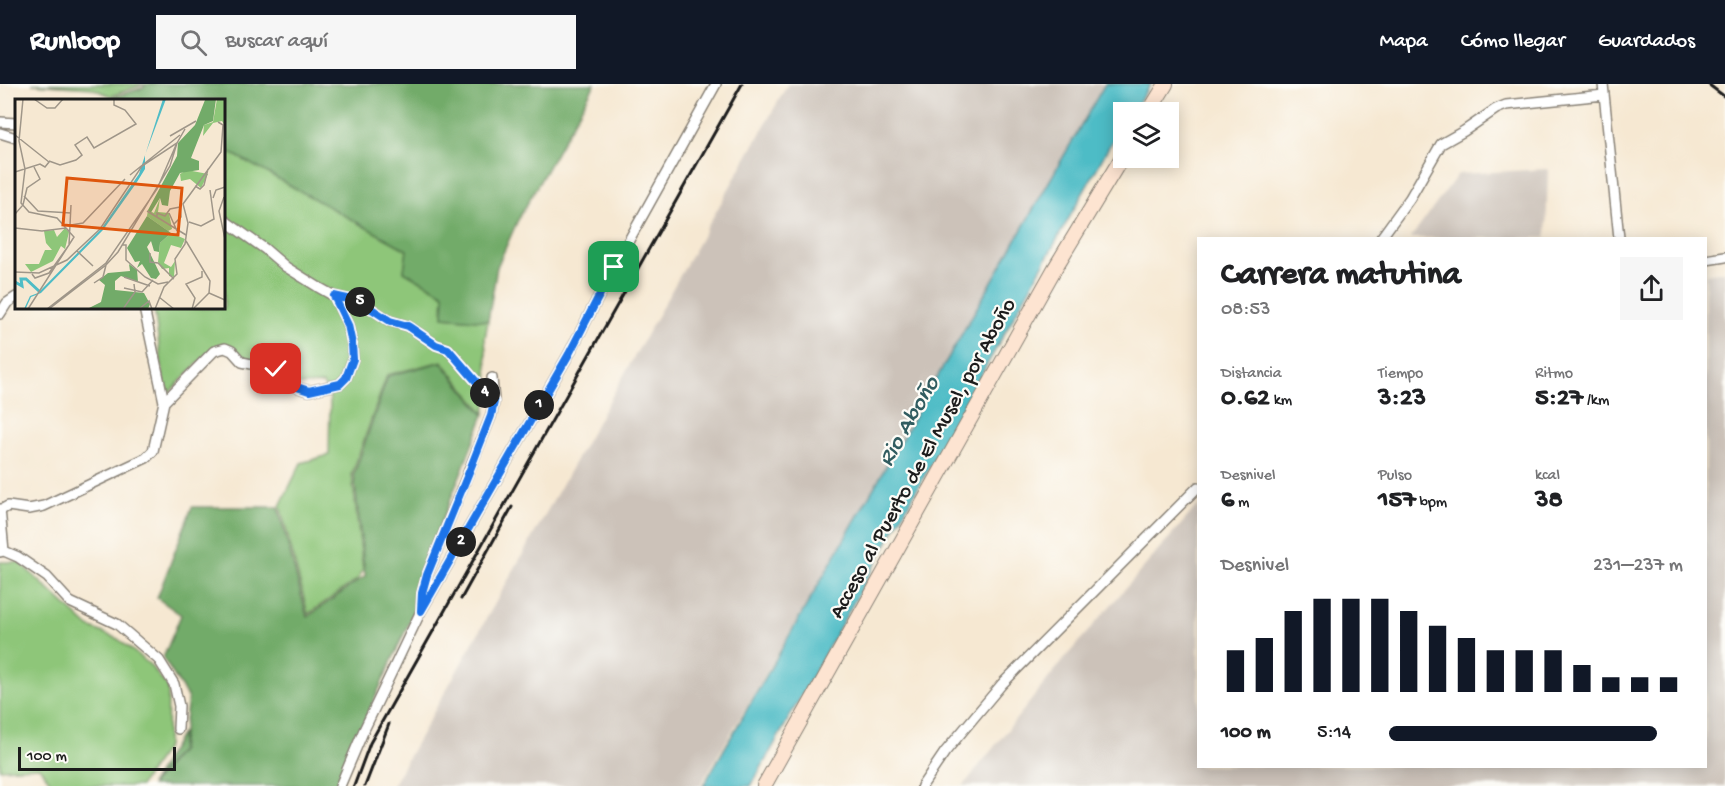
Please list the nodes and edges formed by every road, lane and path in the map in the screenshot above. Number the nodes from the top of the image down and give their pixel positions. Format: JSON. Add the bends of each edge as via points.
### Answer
{"nodes":[{"id":1,"x":716,"y":84,"type":"edge"},
{"id":2,"x":1166,"y":84,"type":"edge"},
{"id":3,"x":1603,"y":84,"type":"edge"},
{"id":4,"x":1604,"y":95,"type":"junction"},
{"id":5,"x":1155,"y":102,"type":"edge"},
{"id":6,"x":0,"y":122,"type":"edge"},
{"id":7,"x":15,"y":123,"type":"edge"},
{"id":8,"x":0,"y":133,"type":"edge"},
{"id":9,"x":15,"y":138,"type":"edge"},
{"id":10,"x":1116,"y":168,"type":"edge"},
{"id":11,"x":225,"y":221,"type":"edge"},
{"id":12,"x":1382,"y":237,"type":"edge"},
{"id":13,"x":1619,"y":237,"type":"edge"},
{"id":14,"x":1725,"y":257,"type":"edge"},
{"id":15,"x":1707,"y":260,"type":"edge"},
{"id":16,"x":334,"y":296,"type":"junction"},
{"id":17,"x":15,"y":298,"type":"edge"},
{"id":18,"x":144,"y":309,"type":"edge"},
{"id":19,"x":0,"y":314,"type":"edge"},
{"id":20,"x":492,"y":378,"type":"dead end"},
{"id":21,"x":164,"y":402,"type":"junction"},
{"id":22,"x":494,"y":402,"type":"junction"},
{"id":23,"x":1197,"y":488,"type":"edge"},
{"id":24,"x":0,"y":510,"type":"edge"},
{"id":25,"x":2,"y":551,"type":"edge"},
{"id":26,"x":421,"y":611,"type":"junction"},
{"id":27,"x":178,"y":729,"type":"dead end"},
{"id":28,"x":340,"y":786,"type":"edge"},
{"id":29,"x":764,"y":786,"type":"edge"},
{"id":30,"x":922,"y":786,"type":"edge"}],
"edges":[{"from":1,"to":26,"type":"street","via":[[569,354]]},
{"from":2,"to":5,"type":"street"},
{"from":3,"to":4,"type":"street"},
{"from":4,"to":12,"type":"street","via":[[1506,105],[1441,144]]},
{"from":4,"to":13,"type":"street"},
{"from":6,"to":7,"type":"street"},
{"from":8,"to":9,"type":"street"},
{"from":10,"to":29,"type":"street","name":"Acceso al Puerto de El Musel, por Aboño","via":[[1055,268]]},
{"from":11,"to":16,"type":"street","via":[[286,267]]},
{"from":14,"to":15,"type":"street"},
{"from":16,"to":21,"type":"street","via":[[352,344],[353,359],[340,384],[302,389],[294,386],[287,374],[242,362],[225,348],[214,351]]},
{"from":16,"to":22,"type":"street","via":[[361,302],[448,349]]},
{"from":17,"to":19,"type":"street"},
{"from":18,"to":21,"type":"street"},
{"from":20,"to":22,"type":"street"},
{"from":21,"to":24,"type":"street","via":[[153,451],[146,458],[44,507],[9,506]]},
{"from":22,"to":26,"type":"street","via":[[427,575]]},
{"from":23,"to":30,"type":"street","via":[[1002,684]]},
{"from":24,"to":25,"type":"street"},
{"from":25,"to":27,"type":"street","via":[[47,577],[70,602],[117,624],[159,660],[174,684]]},
{"from":26,"to":28,"type":"street"}]}
